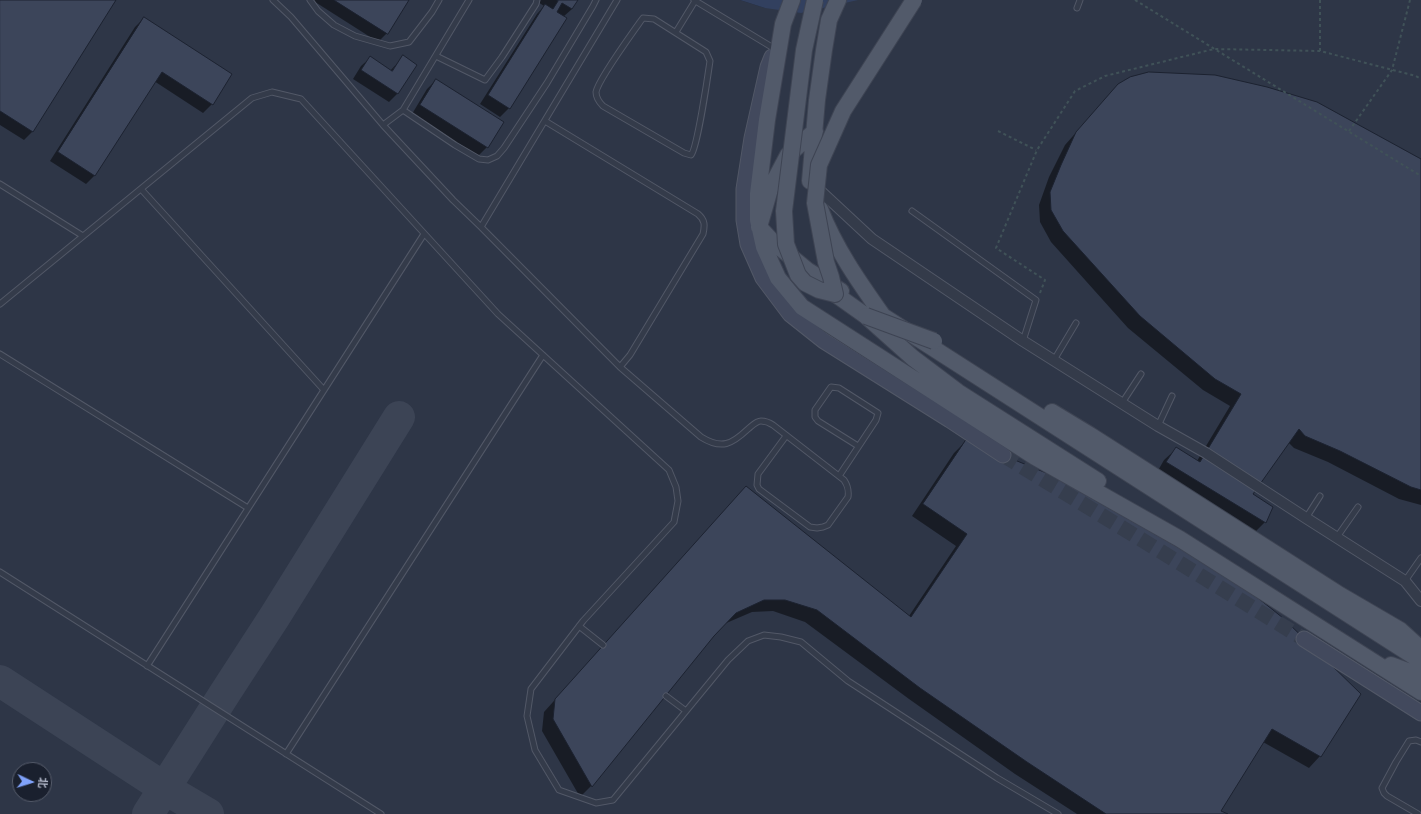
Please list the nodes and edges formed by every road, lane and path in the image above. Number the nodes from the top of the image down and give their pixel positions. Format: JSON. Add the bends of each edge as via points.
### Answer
{"nodes":[{"id":1,"x":273,"y":0,"type":"edge"},
{"id":2,"x":310,"y":0,"type":"edge"},
{"id":3,"x":439,"y":0,"type":"edge"},
{"id":4,"x":470,"y":0,"type":"edge"},
{"id":5,"x":537,"y":0,"type":"edge"},
{"id":6,"x":596,"y":0,"type":"edge"},
{"id":7,"x":617,"y":0,"type":"edge"},
{"id":8,"x":695,"y":0,"type":"edge"},
{"id":9,"x":792,"y":0,"type":"edge"},
{"id":10,"x":815,"y":0,"type":"edge"},
{"id":11,"x":838,"y":0,"type":"edge"},
{"id":12,"x":914,"y":0,"type":"edge"},
{"id":13,"x":1080,"y":0,"type":"edge"},
{"id":14,"x":1135,"y":0,"type":"edge"},
{"id":15,"x":1320,"y":0,"type":"edge"},
{"id":16,"x":1410,"y":0,"type":"edge"},
{"id":17,"x":1076,"y":8,"type":"dead end"},
{"id":18,"x":783,"y":24,"type":"junction"},
{"id":19,"x":676,"y":32,"type":"junction"},
{"id":20,"x":775,"y":49,"type":"junction"},
{"id":21,"x":1214,"y":49,"type":"junction"},
{"id":22,"x":1320,"y":51,"type":"junction"},
{"id":23,"x":436,"y":56,"type":"junction"},
{"id":24,"x":1392,"y":70,"type":"junction"},
{"id":25,"x":1421,"y":79,"type":"edge"},
{"id":26,"x":403,"y":110,"type":"junction"},
{"id":27,"x":545,"y":121,"type":"junction"},
{"id":28,"x":383,"y":126,"type":"junction"},
{"id":29,"x":815,"y":131,"type":"junction"},
{"id":30,"x":998,"y":131,"type":"dead end"},
{"id":31,"x":1348,"y":131,"type":"junction"},
{"id":32,"x":1037,"y":150,"type":"junction"},
{"id":33,"x":1421,"y":176,"type":"edge"},
{"id":34,"x":810,"y":182,"type":"junction"},
{"id":35,"x":0,"y":184,"type":"edge"},
{"id":36,"x":141,"y":189,"type":"junction"},
{"id":37,"x":912,"y":211,"type":"dead end"},
{"id":38,"x":481,"y":227,"type":"junction"},
{"id":39,"x":759,"y":227,"type":"junction"},
{"id":40,"x":424,"y":234,"type":"junction"},
{"id":41,"x":83,"y":236,"type":"junction"},
{"id":42,"x":835,"y":294,"type":"junction"},
{"id":43,"x":1036,"y":300,"type":"junction"},
{"id":44,"x":0,"y":304,"type":"edge"},
{"id":45,"x":866,"y":316,"type":"junction"},
{"id":46,"x":883,"y":316,"type":"junction"},
{"id":47,"x":1076,"y":323,"type":"dead end"},
{"id":48,"x":1023,"y":341,"type":"junction"},
{"id":49,"x":0,"y":354,"type":"edge"},
{"id":50,"x":543,"y":355,"type":"junction"},
{"id":51,"x":1054,"y":360,"type":"junction"},
{"id":52,"x":620,"y":367,"type":"junction"},
{"id":53,"x":1141,"y":374,"type":"dead end"},
{"id":54,"x":324,"y":390,"type":"junction"},
{"id":55,"x":1172,"y":396,"type":"dead end"},
{"id":56,"x":1122,"y":404,"type":"junction"},
{"id":57,"x":1158,"y":426,"type":"junction"},
{"id":58,"x":786,"y":436,"type":"junction"},
{"id":59,"x":858,"y":446,"type":"junction"},
{"id":60,"x":1003,"y":455,"type":"tunnel mouth"},
{"id":61,"x":839,"y":476,"type":"junction"},
{"id":62,"x":1320,"y":496,"type":"dead end"},
{"id":63,"x":1358,"y":507,"type":"dead end"},
{"id":64,"x":248,"y":508,"type":"junction"},
{"id":65,"x":1306,"y":518,"type":"junction"},
{"id":66,"x":1337,"y":538,"type":"junction"},
{"id":67,"x":1421,"y":558,"type":"edge"},
{"id":68,"x":0,"y":572,"type":"edge"},
{"id":69,"x":1406,"y":581,"type":"junction"},
{"id":70,"x":1420,"y":598,"type":"edge"},
{"id":71,"x":579,"y":626,"type":"junction"},
{"id":72,"x":1304,"y":638,"type":"tunnel mouth"},
{"id":73,"x":603,"y":645,"type":"dead end"},
{"id":74,"x":1421,"y":649,"type":"edge"},
{"id":75,"x":1421,"y":661,"type":"edge"},
{"id":76,"x":147,"y":666,"type":"junction"},
{"id":77,"x":1421,"y":676,"type":"edge"},
{"id":78,"x":1421,"y":692,"type":"edge"},
{"id":79,"x":666,"y":696,"type":"dead end"},
{"id":80,"x":686,"y":712,"type":"junction"},
{"id":81,"x":1421,"y":713,"type":"edge"},
{"id":82,"x":1421,"y":742,"type":"edge"},
{"id":83,"x":286,"y":754,"type":"junction"},
{"id":84,"x":381,"y":814,"type":"edge"},
{"id":85,"x":1058,"y":814,"type":"edge"},
{"id":86,"x":1418,"y":814,"type":"edge"}],
"edges":[{"from":1,"to":28,"type":"lane","via":[[291,17]]},
{"from":2,"to":3,"type":"lane","via":[[334,25],[355,36],[390,46],[409,42]]},
{"from":4,"to":23,"type":"lane"},
{"from":5,"to":23,"type":"lane","via":[[485,80]]},
{"from":6,"to":26,"type":"lane","via":[[547,83],[497,156],[488,160],[479,159]]},
{"from":7,"to":27,"type":"lane"},
{"from":8,"to":19,"type":"lane"},
{"from":8,"to":20,"type":"lane"},
{"from":9,"to":18,"type":"main road"},
{"from":10,"to":42,"type":"main road","bridge":true,"via":[[804,50],[784,211],[786,244],[798,275],[805,283],[818,290]]},
{"from":11,"to":29,"type":"main road","via":[[829,20]]},
{"from":12,"to":42,"type":"main road","bridge":true,"via":[[843,111],[819,165],[815,202]]},
{"from":13,"to":17,"type":"lane"},
{"from":14,"to":21,"type":"path"},
{"from":15,"to":22,"type":"path"},
{"from":16,"to":24,"type":"path"},
{"from":18,"to":20,"type":"main road"},
{"from":18,"to":39,"type":"main road","via":[[759,187]]},
{"from":19,"to":19,"type":"lane","via":[[706,52],[710,61],[695,149],[689,155],[603,106],[596,92],[643,18],[654,19]]},
{"from":20,"to":60,"type":"main road","via":[[768,67],[753,131],[744,189],[744,220],[748,244],[763,278],[790,314],[824,341]]},
{"from":21,"to":22,"type":"path"},
{"from":21,"to":31,"type":"path"},
{"from":21,"to":32,"type":"path","via":[[1105,76],[1075,91]]},
{"from":22,"to":24,"type":"path"},
{"from":23,"to":26,"type":"lane"},
{"from":24,"to":25,"type":"path"},
{"from":24,"to":31,"type":"path"},
{"from":26,"to":28,"type":"lane"},
{"from":27,"to":38,"type":"lane"},
{"from":27,"to":52,"type":"lane","via":[[698,214],[705,222],[703,234],[630,355]]},
{"from":28,"to":38,"type":"lane"},
{"from":29,"to":34,"type":"main road"},
{"from":29,"to":39,"type":"main road","via":[[788,155],[770,189]]},
{"from":30,"to":32,"type":"path"},
{"from":31,"to":33,"type":"path"},
{"from":32,"to":43,"type":"path","via":[[996,248],[1046,280]]},
{"from":34,"to":46,"type":"main road","via":[[827,228],[848,266]]},
{"from":34,"to":48,"type":"street","via":[[872,239]]},
{"from":35,"to":41,"type":"lane"},
{"from":36,"to":40,"type":"lane","via":[[252,98],[272,92],[301,100]]},
{"from":36,"to":41,"type":"lane"},
{"from":36,"to":54,"type":"lane"},
{"from":37,"to":43,"type":"lane"},
{"from":38,"to":52,"type":"lane"},
{"from":39,"to":46,"type":"main road","via":[[808,270]]},
{"from":39,"to":78,"type":"main road","via":[[764,247],[778,278],[802,307],[1035,457],[1180,539]]},
{"from":40,"to":50,"type":"lane","via":[[498,314]]},
{"from":40,"to":54,"type":"lane"},
{"from":41,"to":44,"type":"lane"},
{"from":42,"to":45,"type":"main road"},
{"from":43,"to":48,"type":"lane"},
{"from":45,"to":74,"type":"main road","bridge":true,"via":[[934,341],[1090,435],[1340,595],[1400,630]]},
{"from":45,"to":77,"type":"main road","via":[[913,358],[958,392],[1368,651],[1394,666]]},
{"from":46,"to":75,"type":"main road"},
{"from":47,"to":51,"type":"lane"},
{"from":48,"to":51,"type":"street"},
{"from":49,"to":64,"type":"lane"},
{"from":50,"to":71,"type":"lane","via":[[669,470],[678,501],[674,522]]},
{"from":50,"to":83,"type":"lane"},
{"from":51,"to":56,"type":"street"},
{"from":52,"to":58,"type":"lane","via":[[709,442],[730,443],[760,421],[773,425]]},
{"from":53,"to":56,"type":"lane"},
{"from":54,"to":64,"type":"lane"},
{"from":55,"to":57,"type":"lane"},
{"from":56,"to":57,"type":"street"},
{"from":57,"to":65,"type":"street","via":[[1206,453]]},
{"from":58,"to":61,"type":"lane"},
{"from":58,"to":61,"type":"lane","via":[[758,474],[757,486],[810,527],[828,525],[848,497],[847,485]]},
{"from":59,"to":59,"type":"lane","via":[[878,417],[878,413],[839,388],[831,387],[815,410],[815,417]]},
{"from":59,"to":61,"type":"lane"},
{"from":62,"to":65,"type":"lane"},
{"from":63,"to":66,"type":"lane"},
{"from":64,"to":76,"type":"lane"},
{"from":65,"to":66,"type":"street"},
{"from":66,"to":69,"type":"street"},
{"from":67,"to":69,"type":"lane"},
{"from":68,"to":76,"type":"lane"},
{"from":69,"to":70,"type":"street"},
{"from":71,"to":73,"type":"lane"},
{"from":71,"to":80,"type":"lane","via":[[531,689],[527,716],[535,750],[559,790],[596,803],[613,800]]},
{"from":72,"to":81,"type":"main road"},
{"from":76,"to":83,"type":"lane"},
{"from":79,"to":80,"type":"lane"},
{"from":80,"to":85,"type":"lane","via":[[728,660],[748,641],[764,635],[782,636],[801,642],[848,681],[997,778]]},
{"from":82,"to":86,"type":"lane","via":[[1409,741],[1382,788],[1387,796]]},
{"from":83,"to":84,"type":"lane"}]}
